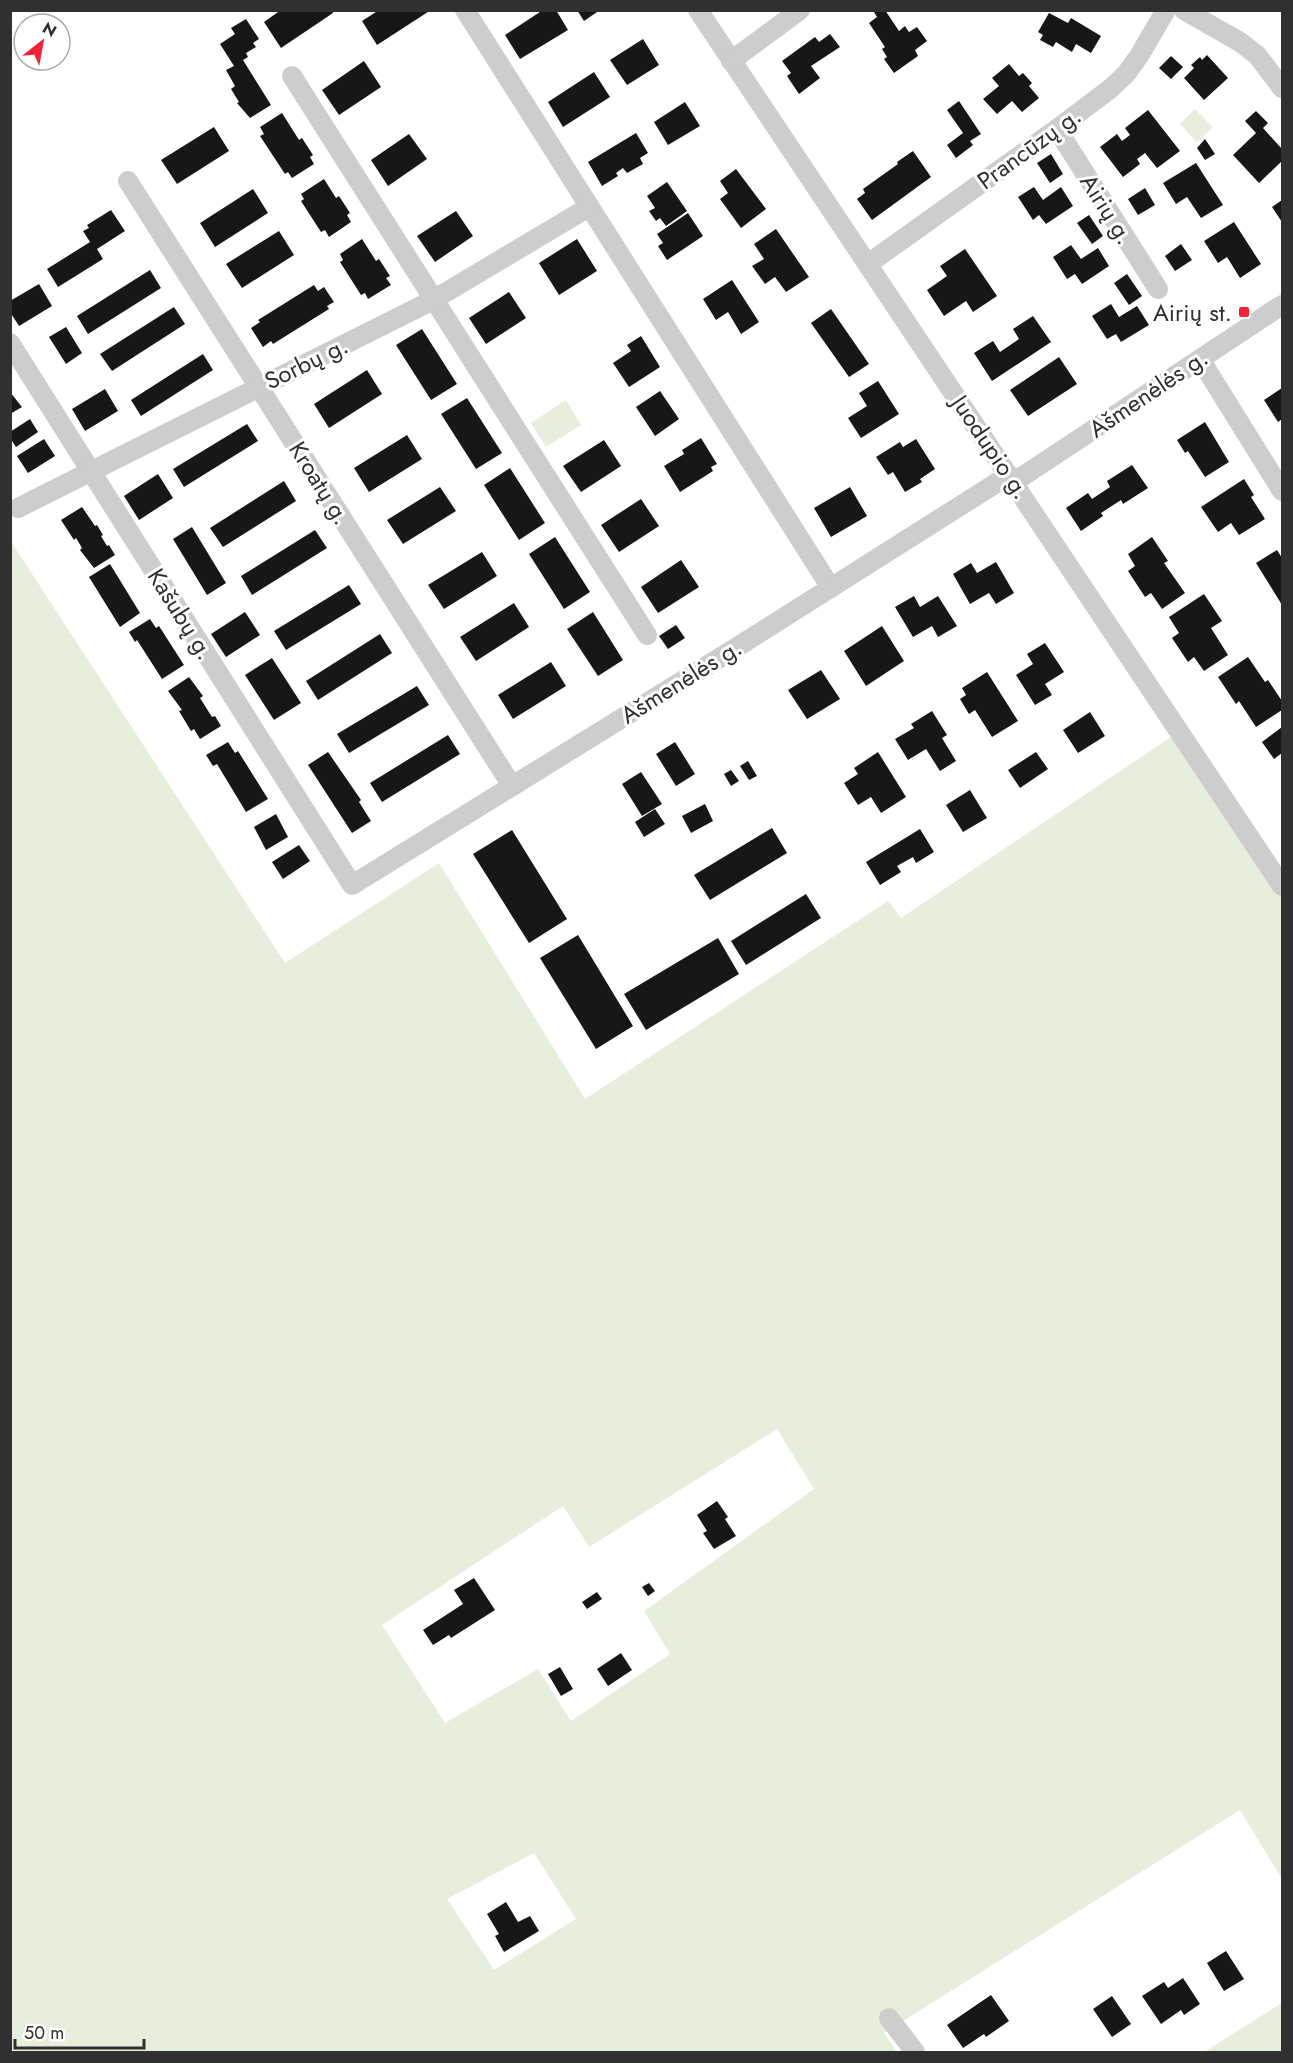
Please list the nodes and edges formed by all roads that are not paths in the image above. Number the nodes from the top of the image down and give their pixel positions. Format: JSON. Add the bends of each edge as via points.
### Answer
{"nodes":[{"id":1,"x":465,"y":10,"type":"edge"},
{"id":2,"x":698,"y":10,"type":"edge"},
{"id":3,"x":800,"y":10,"type":"edge"},
{"id":4,"x":1166,"y":10,"type":"edge"},
{"id":5,"x":1184,"y":10,"type":"edge"},
{"id":6,"x":731,"y":61,"type":"junction"},
{"id":7,"x":292,"y":76,"type":"dead end"},
{"id":8,"x":1282,"y":88,"type":"edge"},
{"id":9,"x":1057,"y":129,"type":"junction"},
{"id":10,"x":128,"y":181,"type":"dead end"},
{"id":11,"x":589,"y":207,"type":"junction"},
{"id":12,"x":868,"y":264,"type":"junction"},
{"id":13,"x":1158,"y":289,"type":"dead end"},
{"id":14,"x":433,"y":300,"type":"junction"},
{"id":15,"x":1282,"y":305,"type":"edge"},
{"id":16,"x":10,"y":343,"type":"edge"},
{"id":17,"x":1200,"y":359,"type":"junction"},
{"id":18,"x":259,"y":386,"type":"junction"},
{"id":19,"x":90,"y":471,"type":"junction"},
{"id":20,"x":1012,"y":479,"type":"junction"},
{"id":21,"x":1282,"y":491,"type":"edge"},
{"id":22,"x":18,"y":508,"type":"dead end"},
{"id":23,"x":831,"y":588,"type":"junction"},
{"id":24,"x":647,"y":635,"type":"dead end"},
{"id":25,"x":512,"y":786,"type":"junction"},
{"id":26,"x":352,"y":885,"type":"joint"},
{"id":27,"x":1282,"y":886,"type":"edge"},
{"id":28,"x":889,"y":2018,"type":"dead end"},
{"id":29,"x":915,"y":2052,"type":"edge"}],
"edges":[{"from":1,"to":11,"type":"street"},
{"from":2,"to":6,"type":"street","name":"Juodupio g."},
{"from":3,"to":6,"type":"street"},
{"from":4,"to":9,"type":"street","name":"Prancūzų g.","via":[[1126,74]]},
{"from":5,"to":8,"type":"street","via":[[1257,54]]},
{"from":6,"to":12,"type":"street","name":"Juodupio g."},
{"from":7,"to":14,"type":"street"},
{"from":9,"to":12,"type":"street","name":"Prancūzų g."},
{"from":9,"to":13,"type":"street","name":"Airių g."},
{"from":10,"to":18,"type":"street","name":"Kroatų g."},
{"from":11,"to":14,"type":"street","name":"Sorbų g."},
{"from":11,"to":23,"type":"street"},
{"from":12,"to":20,"type":"street","name":"Juodupio g."},
{"from":14,"to":18,"type":"street","name":"Sorbų g."},
{"from":14,"to":24,"type":"street"},
{"from":15,"to":17,"type":"street","name":"Ašmenėlės g."},
{"from":16,"to":19,"type":"street","name":"Kašubų g."},
{"from":17,"to":20,"type":"street","name":"Ašmenėlės g."},
{"from":17,"to":21,"type":"street"},
{"from":18,"to":19,"type":"street","name":"Sorbų g."},
{"from":18,"to":25,"type":"street","name":"Kroatų g."},
{"from":19,"to":22,"type":"street","name":"Sorbų g."},
{"from":19,"to":26,"type":"street","name":"Kašubų g."},
{"from":20,"to":23,"type":"street","name":"Ašmenėlės g."},
{"from":20,"to":27,"type":"street","name":"Juodupio g."},
{"from":23,"to":25,"type":"street","name":"Ašmenėlės g."},
{"from":25,"to":26,"type":"street","name":"Ašmenėlės g."},
{"from":28,"to":29,"type":"street"}]}
